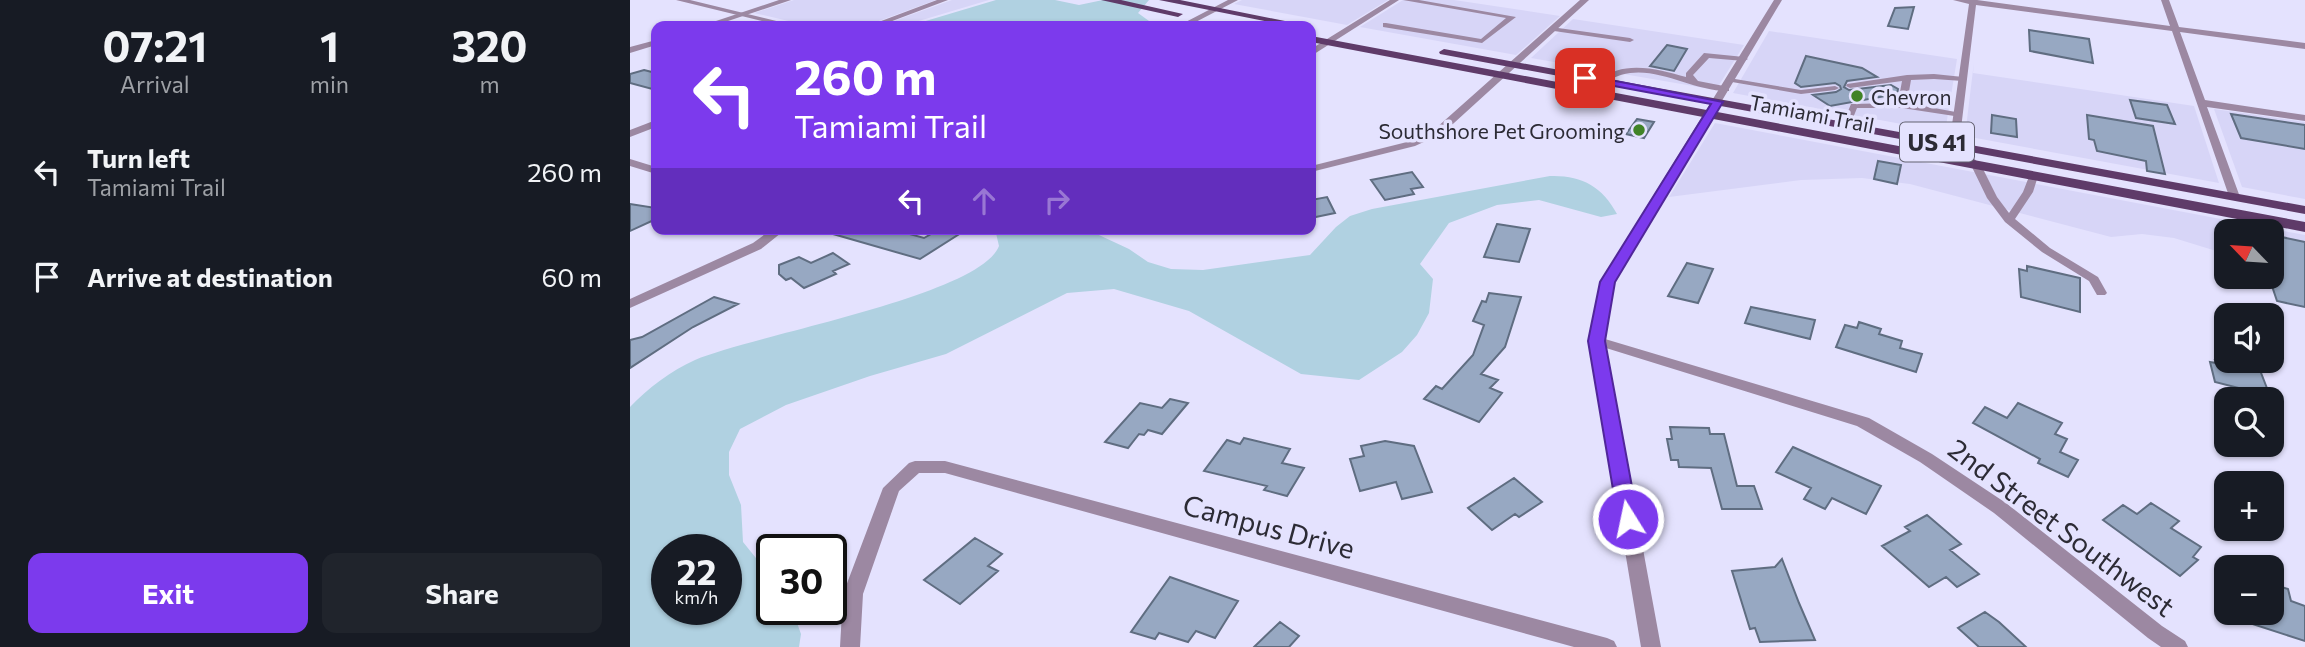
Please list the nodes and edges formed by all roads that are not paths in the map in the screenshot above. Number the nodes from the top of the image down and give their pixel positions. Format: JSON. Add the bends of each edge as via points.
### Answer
{"nodes":[{"id":1,"x":680,"y":0,"type":"edge"},
{"id":2,"x":787,"y":0,"type":"edge"},
{"id":3,"x":944,"y":0,"type":"edge"},
{"id":4,"x":1106,"y":0,"type":"edge"},
{"id":5,"x":1234,"y":0,"type":"edge"},
{"id":6,"x":1395,"y":0,"type":"edge"},
{"id":7,"x":1406,"y":0,"type":"edge"},
{"id":8,"x":1586,"y":0,"type":"edge"},
{"id":9,"x":1779,"y":0,"type":"edge"},
{"id":10,"x":1957,"y":0,"type":"edge"},
{"id":11,"x":2165,"y":0,"type":"edge"},
{"id":12,"x":1973,"y":1,"type":"edge"},
{"id":13,"x":1163,"y":5,"type":"edge"},
{"id":14,"x":1215,"y":10,"type":"junction"},
{"id":15,"x":741,"y":15,"type":"junction"},
{"id":16,"x":1198,"y":18,"type":"junction"},
{"id":17,"x":721,"y":21,"type":"edge"},
{"id":18,"x":769,"y":21,"type":"edge"},
{"id":19,"x":886,"y":21,"type":"edge"},
{"id":20,"x":1192,"y":21,"type":"edge"},
{"id":21,"x":1214,"y":21,"type":"edge"},
{"id":22,"x":1276,"y":21,"type":"edge"},
{"id":23,"x":1386,"y":25,"type":"dead end"},
{"id":24,"x":1316,"y":28,"type":"edge"},
{"id":25,"x":1554,"y":29,"type":"junction"},
{"id":26,"x":2176,"y":29,"type":"junction"},
{"id":27,"x":1342,"y":33,"type":"junction"},
{"id":28,"x":1316,"y":40,"type":"edge"},
{"id":29,"x":1630,"y":40,"type":"dead end"},
{"id":30,"x":1328,"y":42,"type":"junction"},
{"id":31,"x":651,"y":44,"type":"edge"},
{"id":32,"x":2305,"y":46,"type":"edge"},
{"id":33,"x":630,"y":50,"type":"edge"},
{"id":34,"x":1316,"y":50,"type":"edge"},
{"id":35,"x":1744,"y":58,"type":"junction"},
{"id":36,"x":1514,"y":65,"type":"junction"},
{"id":37,"x":1503,"y":76,"type":"junction"},
{"id":38,"x":1907,"y":76,"type":"junction"},
{"id":39,"x":1963,"y":79,"type":"junction"},
{"id":40,"x":1732,"y":80,"type":"junction"},
{"id":41,"x":1602,"y":81,"type":"junction"},
{"id":42,"x":1691,"y":81,"type":"junction"},
{"id":43,"x":1850,"y":86,"type":"dead end"},
{"id":44,"x":1835,"y":88,"type":"dead end"},
{"id":45,"x":1726,"y":89,"type":"junction"},
{"id":46,"x":2203,"y":103,"type":"junction"},
{"id":47,"x":1902,"y":105,"type":"junction"},
{"id":48,"x":1714,"y":109,"type":"junction"},
{"id":49,"x":1958,"y":115,"type":"junction"},
{"id":50,"x":2305,"y":118,"type":"edge"},
{"id":51,"x":651,"y":125,"type":"edge"},
{"id":52,"x":1846,"y":126,"type":"junction"},
{"id":53,"x":630,"y":134,"type":"edge"},
{"id":54,"x":1954,"y":146,"type":"junction"},
{"id":55,"x":630,"y":162,"type":"edge"},
{"id":56,"x":1976,"y":164,"type":"junction"},
{"id":57,"x":1316,"y":168,"type":"edge"},
{"id":58,"x":651,"y":169,"type":"edge"},
{"id":59,"x":2033,"y":176,"type":"junction"},
{"id":60,"x":2234,"y":197,"type":"junction"},
{"id":61,"x":2191,"y":205,"type":"junction"},
{"id":62,"x":2305,"y":210,"type":"edge"},
{"id":63,"x":2009,"y":220,"type":"junction"},
{"id":64,"x":2305,"y":227,"type":"edge"},
{"id":65,"x":772,"y":235,"type":"edge"},
{"id":66,"x":2101,"y":293,"type":"dead end"},
{"id":67,"x":630,"y":304,"type":"edge"},
{"id":68,"x":1597,"y":341,"type":"junction"},
{"id":69,"x":850,"y":647,"type":"edge"},
{"id":70,"x":1607,"y":647,"type":"edge"},
{"id":71,"x":1651,"y":647,"type":"edge"},
{"id":72,"x":2178,"y":647,"type":"edge"}],
"edges":[{"from":1,"to":15,"type":"street"},
{"from":2,"to":15,"type":"street"},
{"from":3,"to":19,"type":"street"},
{"from":4,"to":13,"type":"main road"},
{"from":5,"to":14,"type":"street"},
{"from":6,"to":27,"type":"street"},
{"from":7,"to":23,"type":"lane","via":[[1512,17],[1482,41]]},
{"from":8,"to":25,"type":"street"},
{"from":9,"to":35,"type":"street"},
{"from":10,"to":12,"type":"street"},
{"from":11,"to":26,"type":"street"},
{"from":12,"to":26,"type":"street"},
{"from":12,"to":39,"type":"street"},
{"from":13,"to":14,"type":"main road","via":[[1176,2]]},
{"from":13,"to":16,"type":"main road"},
{"from":14,"to":16,"type":"street"},
{"from":14,"to":22,"type":"main road"},
{"from":15,"to":17,"type":"street"},
{"from":15,"to":18,"type":"street"},
{"from":16,"to":20,"type":"street"},
{"from":16,"to":21,"type":"main road"},
{"from":24,"to":27,"type":"main road","name":"Tamiami Trail","number":"US 41"},
{"from":25,"to":29,"type":"lane"},
{"from":25,"to":36,"type":"street"},
{"from":26,"to":32,"type":"street"},
{"from":26,"to":46,"type":"street"},
{"from":27,"to":30,"type":"street"},
{"from":27,"to":36,"type":"main road","name":"Tamiami Trail","number":"US 41"},
{"from":28,"to":30,"type":"main road","name":"Tamiami Trail","number":"US 41"},
{"from":30,"to":34,"type":"street"},
{"from":30,"to":37,"type":"main road","name":"Tamiami Trail","number":"US 41"},
{"from":31,"to":33,"type":"street"},
{"from":35,"to":40,"type":"street"},
{"from":35,"to":42,"type":"lane","via":[[1707,55],[1689,75]]},
{"from":36,"to":37,"type":"street"},
{"from":36,"to":41,"type":"main road","name":"Tamiami Trail","number":"US 41"},
{"from":37,"to":48,"type":"main road","name":"Tamiami Trail","number":"US 41"},
{"from":37,"to":57,"type":"street","via":[[1439,131],[1411,144]]},
{"from":38,"to":39,"type":"lane"},
{"from":38,"to":43,"type":"lane"},
{"from":38,"to":47,"type":"lane"},
{"from":39,"to":49,"type":"street"},
{"from":40,"to":44,"type":"lane","via":[[1801,92]]},
{"from":40,"to":45,"type":"street"},
{"from":41,"to":42,"type":"lane","via":[[1626,70]]},
{"from":41,"to":48,"type":"main road","name":"Tamiami Trail","number":"US 41"},
{"from":42,"to":45,"type":"lane"},
{"from":45,"to":48,"type":"street"},
{"from":46,"to":50,"type":"street"},
{"from":46,"to":60,"type":"street"},
{"from":47,"to":49,"type":"lane"},
{"from":47,"to":52,"type":"lane","via":[[1854,106]]},
{"from":48,"to":52,"type":"main road","name":"Tamiami Trail","number":"US 41"},
{"from":48,"to":56,"type":"main road","name":"Tamiami Trail","number":"US 41"},
{"from":48,"to":68,"type":"street","via":[[1607,282]]},
{"from":49,"to":54,"type":"street"},
{"from":51,"to":53,"type":"street"},
{"from":52,"to":54,"type":"main road","name":"Tamiami Trail","number":"US 41"},
{"from":54,"to":56,"type":"street"},
{"from":54,"to":60,"type":"main road","name":"Tamiami Trail","number":"US 41"},
{"from":55,"to":58,"type":"street"},
{"from":56,"to":59,"type":"main road","name":"Tamiami Trail","number":"US 41"},
{"from":56,"to":63,"type":"lane"},
{"from":59,"to":61,"type":"main road","name":"Tamiami Trail","number":"US 41"},
{"from":59,"to":63,"type":"lane"},
{"from":60,"to":61,"type":"main road","via":[[2232,202]]},
{"from":60,"to":62,"type":"main road","name":"Tamiami Trail","number":"US 41"},
{"from":61,"to":64,"type":"main road","name":"Tamiami Trail","number":"US 41"},
{"from":63,"to":66,"type":"lane","via":[[2046,250],[2094,279]]},
{"from":65,"to":67,"type":"street"},
{"from":68,"to":71,"type":"street"},
{"from":68,"to":72,"type":"street","name":"2nd Street Southwest","via":[[1863,422],[2000,508]]},
{"from":69,"to":70,"type":"street","name":"Campus Drive","via":[[853,594],[892,488],[915,467],[945,467]]}]}
